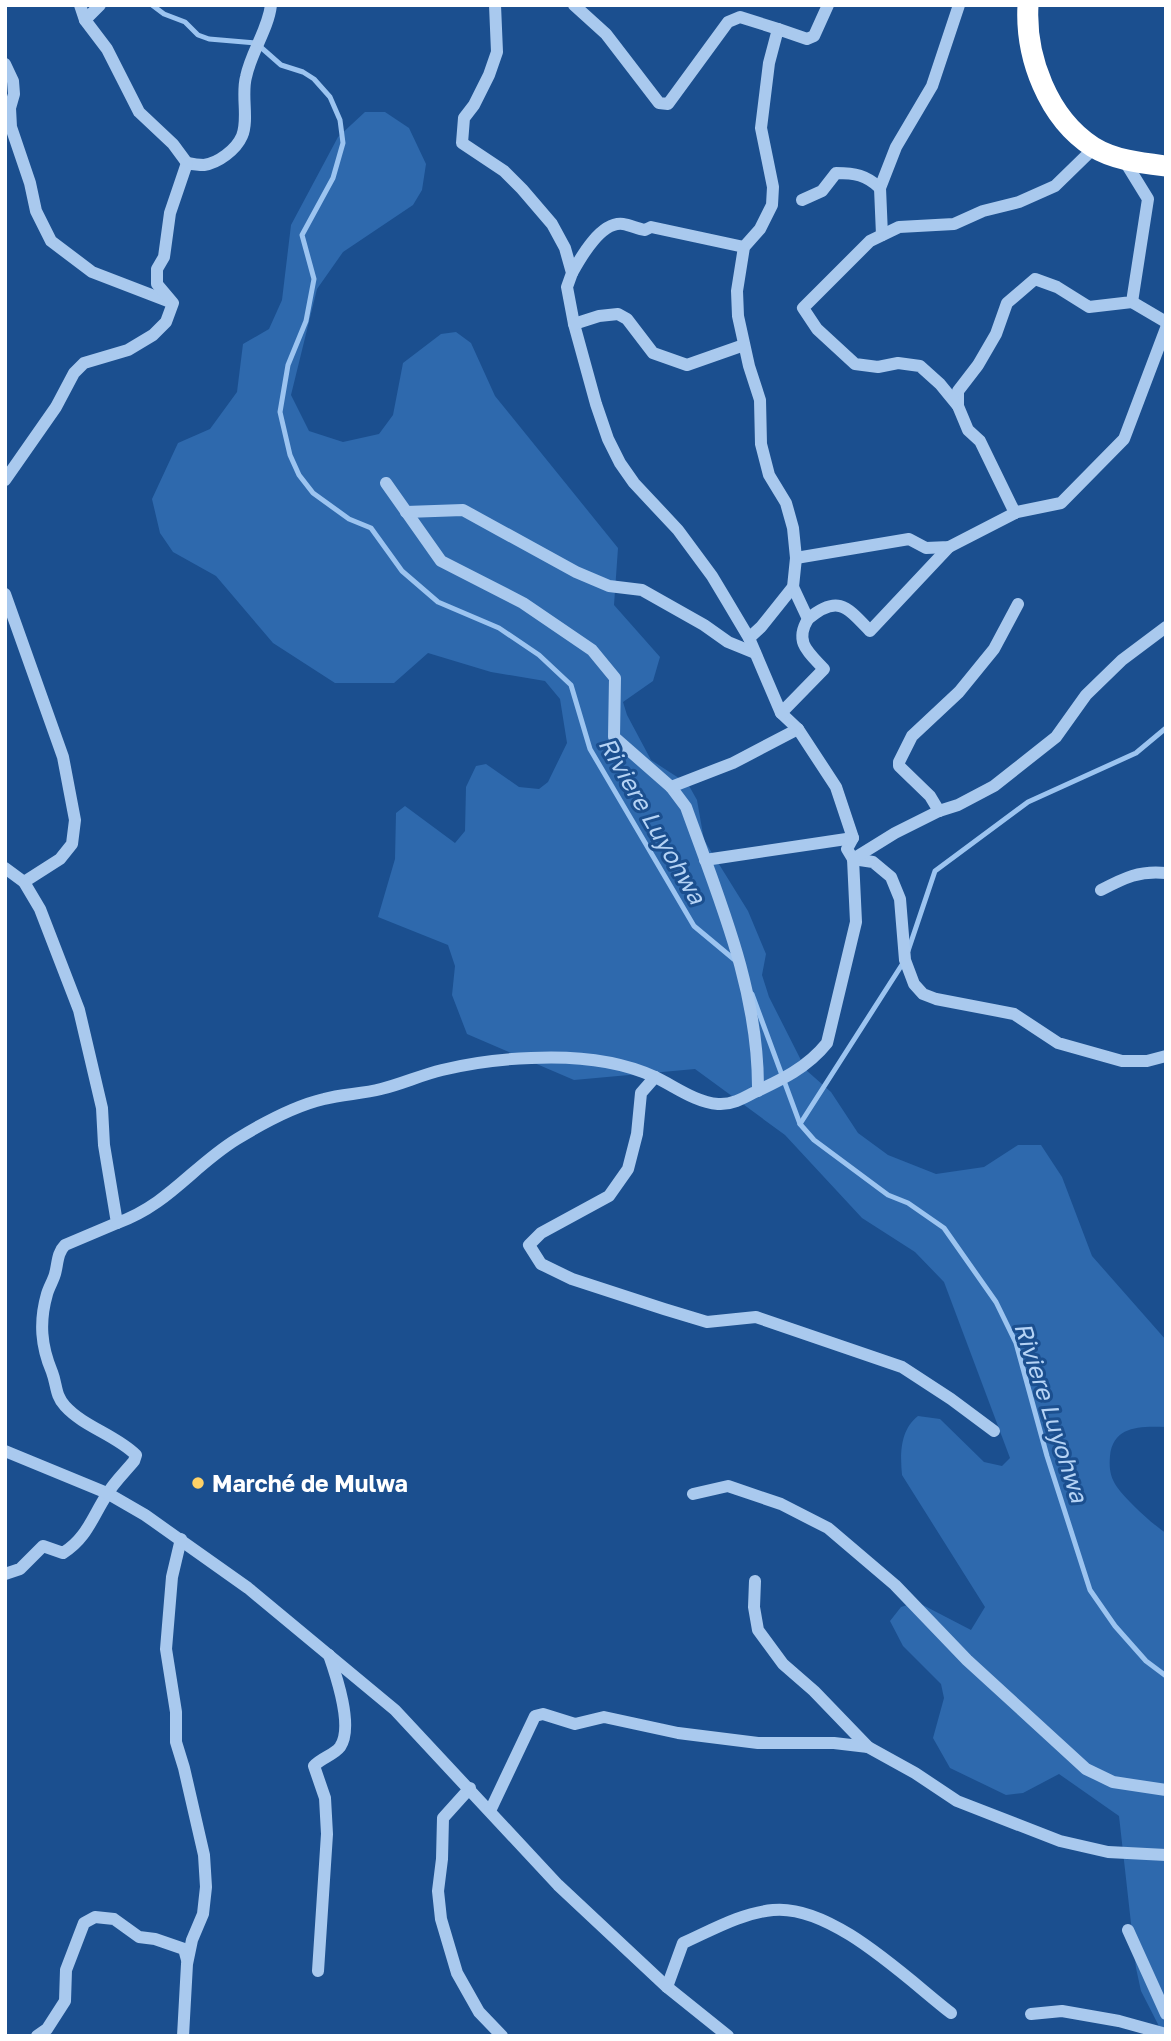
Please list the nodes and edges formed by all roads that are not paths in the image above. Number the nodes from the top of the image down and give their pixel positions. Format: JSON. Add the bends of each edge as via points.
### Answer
{"nodes":[{"id":1,"x":80,"y":5,"type":"edge"},
{"id":2,"x":100,"y":5,"type":"edge"},
{"id":3,"x":271,"y":5,"type":"edge"},
{"id":4,"x":495,"y":5,"type":"edge"},
{"id":5,"x":574,"y":5,"type":"edge"},
{"id":6,"x":828,"y":5,"type":"edge"},
{"id":7,"x":959,"y":5,"type":"edge"},
{"id":8,"x":1028,"y":5,"type":"edge"},
{"id":9,"x":735,"y":11,"type":"edge"},
{"id":10,"x":85,"y":20,"type":"junction"},
{"id":11,"x":778,"y":29,"type":"junction"},
{"id":12,"x":5,"y":64,"type":"edge"},
{"id":13,"x":1094,"y":148,"type":"junction"},
{"id":14,"x":1125,"y":160,"type":"junction"},
{"id":15,"x":187,"y":163,"type":"junction"},
{"id":16,"x":1166,"y":166,"type":"edge"},
{"id":17,"x":880,"y":188,"type":"junction"},
{"id":18,"x":802,"y":200,"type":"dead end"},
{"id":19,"x":882,"y":235,"type":"junction"},
{"id":20,"x":744,"y":247,"type":"junction"},
{"id":21,"x":572,"y":273,"type":"junction"},
{"id":22,"x":1132,"y":302,"type":"junction"},
{"id":23,"x":173,"y":303,"type":"junction"},
{"id":24,"x":1166,"y":322,"type":"edge"},
{"id":25,"x":574,"y":324,"type":"junction"},
{"id":26,"x":1166,"y":328,"type":"edge"},
{"id":27,"x":744,"y":345,"type":"junction"},
{"id":28,"x":958,"y":406,"type":"junction"},
{"id":29,"x":5,"y":480,"type":"edge"},
{"id":30,"x":386,"y":483,"type":"dead end"},
{"id":31,"x":406,"y":512,"type":"junction"},
{"id":32,"x":1015,"y":513,"type":"junction"},
{"id":33,"x":949,"y":547,"type":"junction"},
{"id":34,"x":796,"y":558,"type":"junction"},
{"id":35,"x":793,"y":587,"type":"junction"},
{"id":36,"x":5,"y":594,"type":"edge"},
{"id":37,"x":1018,"y":604,"type":"dead end"},
{"id":38,"x":808,"y":619,"type":"junction"},
{"id":39,"x":1166,"y":627,"type":"edge"},
{"id":40,"x":749,"y":638,"type":"junction"},
{"id":41,"x":755,"y":653,"type":"junction"},
{"id":42,"x":781,"y":713,"type":"junction"},
{"id":43,"x":798,"y":729,"type":"junction"},
{"id":44,"x":671,"y":788,"type":"junction"},
{"id":45,"x":939,"y":811,"type":"junction"},
{"id":46,"x":853,"y":838,"type":"junction"},
{"id":47,"x":853,"y":859,"type":"junction"},
{"id":48,"x":705,"y":860,"type":"junction"},
{"id":49,"x":5,"y":868,"type":"edge"},
{"id":50,"x":1166,"y":873,"type":"edge"},
{"id":51,"x":24,"y":882,"type":"junction"},
{"id":52,"x":1101,"y":890,"type":"dead end"},
{"id":53,"x":1166,"y":1056,"type":"edge"},
{"id":54,"x":655,"y":1077,"type":"junction"},
{"id":55,"x":758,"y":1091,"type":"junction"},
{"id":56,"x":117,"y":1223,"type":"junction"},
{"id":57,"x":993,"y":1431,"type":"dead end"},
{"id":58,"x":5,"y":1451,"type":"edge"},
{"id":59,"x":107,"y":1493,"type":"junction"},
{"id":60,"x":693,"y":1494,"type":"dead end"},
{"id":61,"x":181,"y":1539,"type":"junction"},
{"id":62,"x":5,"y":1574,"type":"edge"},
{"id":63,"x":755,"y":1581,"type":"dead end"},
{"id":64,"x":329,"y":1655,"type":"junction"},
{"id":65,"x":867,"y":1747,"type":"junction"},
{"id":66,"x":470,"y":1788,"type":"junction"},
{"id":67,"x":1166,"y":1790,"type":"edge"},
{"id":68,"x":490,"y":1811,"type":"junction"},
{"id":69,"x":1166,"y":1855,"type":"edge"},
{"id":70,"x":1128,"y":1930,"type":"dead end"},
{"id":71,"x":187,"y":1965,"type":"junction"},
{"id":72,"x":318,"y":1971,"type":"dead end"},
{"id":73,"x":667,"y":1987,"type":"junction"},
{"id":74,"x":951,"y":2013,"type":"dead end"},
{"id":75,"x":1031,"y":2014,"type":"dead end"},
{"id":76,"x":1166,"y":2014,"type":"edge"},
{"id":77,"x":1166,"y":2034,"type":"edge"},
{"id":78,"x":37,"y":2036,"type":"edge"},
{"id":79,"x":183,"y":2036,"type":"edge"},
{"id":80,"x":502,"y":2036,"type":"edge"},
{"id":81,"x":728,"y":2036,"type":"edge"}],
"edges":[{"from":1,"to":10,"type":"street"},
{"from":2,"to":10,"type":"street"},
{"from":3,"to":15,"type":"street","via":[[245,78],[242,137],[219,159],[204,165]]},
{"from":4,"to":21,"type":"street","via":[[497,52],[464,118],[462,144],[504,171],[539,208],[565,248]]},
{"from":5,"to":9,"type":"street","via":[[606,34],[659,103],[668,104]]},
{"from":6,"to":11,"type":"street","via":[[814,36],[807,39]]},
{"from":7,"to":17,"type":"street","via":[[932,86],[896,147]]},
{"from":8,"to":13,"type":"highway","via":[[1033,57],[1050,100],[1070,128]]},
{"from":9,"to":11,"type":"street","via":[[740,17]]},
{"from":10,"to":15,"type":"street","via":[[107,49],[139,112]]},
{"from":11,"to":20,"type":"street","via":[[761,128],[774,187],[772,205]]},
{"from":12,"to":23,"type":"street","via":[[13,81],[11,127],[36,211],[51,241],[92,272]]},
{"from":13,"to":14,"type":"highway"},
{"from":13,"to":19,"type":"street","via":[[1055,186],[1019,202],[954,224],[908,225]]},
{"from":14,"to":16,"type":"highway"},
{"from":14,"to":22,"type":"street","via":[[1148,199]]},
{"from":15,"to":23,"type":"street","via":[[170,213],[164,257],[156,269],[157,284]]},
{"from":17,"to":18,"type":"street","via":[[855,173],[835,173],[822,191]]},
{"from":17,"to":19,"type":"street"},
{"from":19,"to":28,"type":"street","via":[[870,241],[803,308],[817,330],[855,364],[920,366]]},
{"from":20,"to":21,"type":"street","via":[[651,227],[613,225],[585,249]]},
{"from":20,"to":27,"type":"street","via":[[737,291]]},
{"from":21,"to":25,"type":"street","via":[[567,287]]},
{"from":22,"to":24,"type":"street"},
{"from":22,"to":28,"type":"street","via":[[1089,307],[1035,279],[1007,303],[996,334],[958,391]]},
{"from":23,"to":29,"type":"street","via":[[166,322],[153,335],[128,350],[84,363],[74,373]]},
{"from":25,"to":27,"type":"street","via":[[618,314],[653,353],[687,365]]},
{"from":25,"to":40,"type":"street","via":[[596,404],[620,463],[712,576]]},
{"from":26,"to":32,"type":"street","via":[[1124,439],[1061,503]]},
{"from":27,"to":34,"type":"street","via":[[760,400],[761,444],[769,475],[786,503]]},
{"from":28,"to":32,"type":"street","via":[[968,430],[981,441]]},
{"from":30,"to":31,"type":"street"},
{"from":31,"to":41,"type":"street","via":[[463,510],[576,572],[608,586],[642,590],[728,642]]},
{"from":31,"to":44,"type":"street","via":[[441,561],[523,603],[592,650],[615,678],[614,737]]},
{"from":32,"to":33,"type":"street"},
{"from":33,"to":34,"type":"street","via":[[926,548],[909,539]]},
{"from":33,"to":38,"type":"street","via":[[870,631],[851,611],[836,605],[822,606]]},
{"from":34,"to":35,"type":"street"},
{"from":35,"to":38,"type":"street"},
{"from":35,"to":40,"type":"street"},
{"from":36,"to":51,"type":"street","via":[[63,757],[75,820],[72,844],[60,859]]},
{"from":37,"to":45,"type":"street","via":[[994,649],[959,692],[912,736],[899,762]]},
{"from":38,"to":42,"type":"street","via":[[802,639],[807,652],[824,669]]},
{"from":39,"to":45,"type":"street","via":[[1086,695],[1056,737],[1032,757],[994,786]]},
{"from":40,"to":41,"type":"street"},
{"from":41,"to":42,"type":"street"},
{"from":42,"to":43,"type":"street"},
{"from":43,"to":44,"type":"street"},
{"from":43,"to":46,"type":"street","via":[[836,787]]},
{"from":44,"to":48,"type":"street","via":[[686,807]]},
{"from":45,"to":47,"type":"street"},
{"from":46,"to":47,"type":"street","via":[[847,849]]},
{"from":46,"to":48,"type":"street"},
{"from":47,"to":53,"type":"street","via":[[873,862],[891,877],[900,899],[905,960],[923,994],[1014,1014],[1058,1043],[1122,1061]]},
{"from":47,"to":55,"type":"street","via":[[856,922],[827,1043],[815,1058]]},
{"from":48,"to":55,"type":"street","via":[[743,967]]},
{"from":49,"to":51,"type":"street"},
{"from":50,"to":52,"type":"street","via":[[1129,875]]},
{"from":51,"to":56,"type":"street","via":[[50,931],[79,1010],[102,1108]]},
{"from":54,"to":55,"type":"street","via":[[684,1094],[720,1104]]},
{"from":54,"to":56,"type":"street","via":[[579,1057],[529,1058],[444,1070],[381,1090],[323,1099],[240,1137],[212,1155],[157,1204]]},
{"from":54,"to":57,"type":"street","via":[[641,1093],[628,1169],[609,1196],[541,1233],[529,1245],[541,1264],[664,1310],[707,1322],[756,1317],[902,1367]]},
{"from":56,"to":59,"type":"street","via":[[60,1250],[41,1333],[60,1399],[136,1455]]},
{"from":58,"to":59,"type":"street"},
{"from":59,"to":61,"type":"street"},
{"from":59,"to":62,"type":"street","via":[[75,1546],[63,1553],[43,1546],[20,1569]]},
{"from":60,"to":67,"type":"street","via":[[728,1486],[781,1504],[828,1528],[895,1585],[967,1660],[1086,1769],[1113,1782]]},
{"from":61,"to":64,"type":"street"},
{"from":61,"to":71,"type":"street","via":[[172,1577],[166,1649],[176,1742],[204,1855],[206,1887]]},
{"from":63,"to":65,"type":"street","via":[[758,1630],[783,1664]]},
{"from":64,"to":66,"type":"street","via":[[395,1710]]},
{"from":64,"to":72,"type":"street","via":[[344,1716],[339,1749],[314,1766],[325,1798],[327,1834]]},
{"from":65,"to":68,"type":"street","via":[[758,1743],[604,1717],[575,1724],[543,1714],[535,1716]]},
{"from":65,"to":69,"type":"street","via":[[957,1801],[1060,1841],[1108,1852]]},
{"from":66,"to":68,"type":"street"},
{"from":66,"to":80,"type":"street","via":[[443,1818],[438,1891],[441,1919],[457,1973],[479,2012]]},
{"from":68,"to":73,"type":"street","via":[[558,1885]]},
{"from":70,"to":76,"type":"street"},
{"from":71,"to":78,"type":"street","via":[[184,1948],[139,1937],[114,1919],[95,1917],[83,1923],[66,1970],[65,2001]]},
{"from":71,"to":79,"type":"street"},
{"from":73,"to":74,"type":"street","via":[[683,1943],[751,1914],[800,1912],[830,1924],[881,1957]]},
{"from":73,"to":81,"type":"street"},
{"from":75,"to":77,"type":"street","via":[[1062,2011]]}]}
